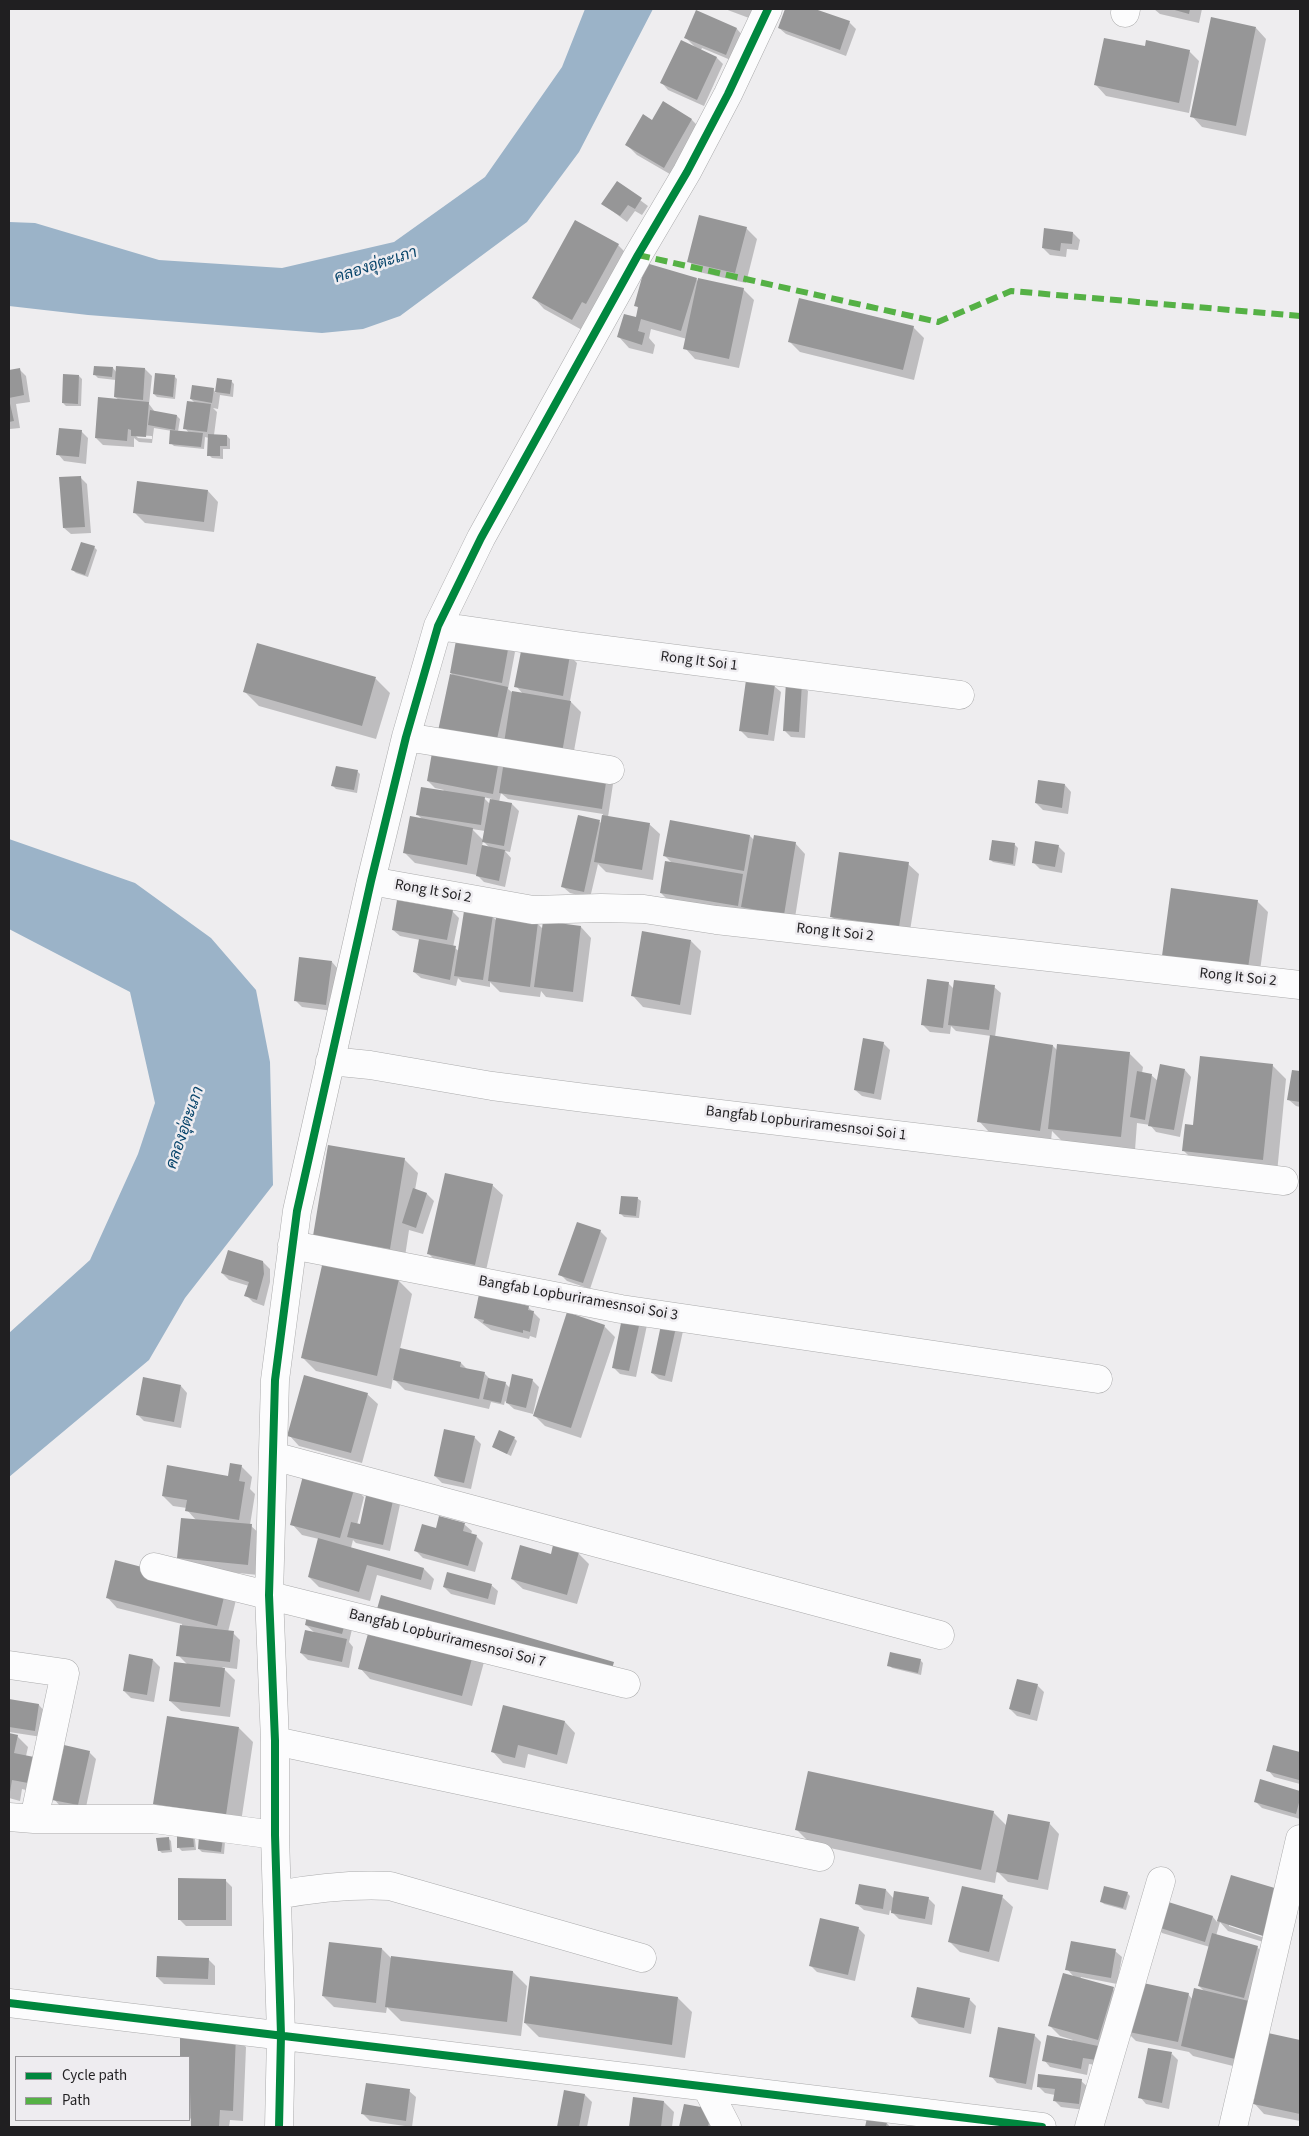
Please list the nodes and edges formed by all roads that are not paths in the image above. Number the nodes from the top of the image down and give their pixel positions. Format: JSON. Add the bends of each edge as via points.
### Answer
{"nodes":[{"id":1,"x":768,"y":9,"type":"edge"},
{"id":2,"x":438,"y":626,"type":"junction"},
{"id":3,"x":960,"y":695,"type":"dead end"},
{"id":4,"x":406,"y":737,"type":"junction"},
{"id":5,"x":610,"y":770,"type":"dead end"},
{"id":6,"x":371,"y":881,"type":"junction"},
{"id":7,"x":1300,"y":985,"type":"edge"},
{"id":8,"x":330,"y":1061,"type":"junction"},
{"id":9,"x":1284,"y":1181,"type":"dead end"},
{"id":10,"x":292,"y":1245,"type":"junction"},
{"id":11,"x":1098,"y":1379,"type":"dead end"},
{"id":12,"x":273,"y":1456,"type":"junction"},
{"id":13,"x":154,"y":1567,"type":"dead end"},
{"id":14,"x":269,"y":1595,"type":"junction"},
{"id":15,"x":940,"y":1635,"type":"dead end"},
{"id":16,"x":9,"y":1665,"type":"edge"},
{"id":17,"x":626,"y":1684,"type":"dead end"},
{"id":18,"x":275,"y":1741,"type":"junction"},
{"id":19,"x":22,"y":1818,"type":"edge"},
{"id":20,"x":275,"y":1836,"type":"junction"},
{"id":21,"x":1300,"y":1839,"type":"edge"},
{"id":22,"x":820,"y":1857,"type":"dead end"},
{"id":23,"x":1161,"y":1881,"type":"dead end"},
{"id":24,"x":277,"y":1895,"type":"junction"},
{"id":25,"x":642,"y":1958,"type":"dead end"},
{"id":26,"x":9,"y":2003,"type":"edge"},
{"id":27,"x":280,"y":2035,"type":"junction"},
{"id":28,"x":706,"y":2088,"type":"junction"},
{"id":29,"x":909,"y":2119,"type":"edge"},
{"id":30,"x":279,"y":2127,"type":"edge"},
{"id":31,"x":727,"y":2127,"type":"edge"},
{"id":32,"x":1042,"y":2127,"type":"edge"},
{"id":33,"x":1089,"y":2127,"type":"edge"},
{"id":34,"x":1232,"y":2127,"type":"edge"}],
"edges":[{"from":1,"to":2,"type":"street","via":[[692,164],[481,538]]},
{"from":2,"to":3,"type":"street","name":"Rong It Soi 1"},
{"from":2,"to":4,"type":"street"},
{"from":4,"to":5,"type":"street"},
{"from":4,"to":6,"type":"street"},
{"from":6,"to":7,"type":"street","name":"Rong It Soi 2","via":[[533,910],[644,909],[716,920]]},
{"from":6,"to":8,"type":"street"},
{"from":8,"to":9,"type":"street","name":"Bangfab Lopburiramesnsoi Soi 1","via":[[585,1098]]},
{"from":8,"to":10,"type":"street"},
{"from":10,"to":11,"type":"street","name":"Bangfab Lopburiramesnsoi Soi 3","via":[[621,1309]]},
{"from":10,"to":12,"type":"street","via":[[275,1380]]},
{"from":12,"to":14,"type":"street"},
{"from":12,"to":15,"type":"street"},
{"from":13,"to":14,"type":"street","name":"Bangfab Lopburiramesnsoi Soi 7"},
{"from":14,"to":17,"type":"street","name":"Bangfab Lopburiramesnsoi Soi 7"},
{"from":14,"to":18,"type":"street"},
{"from":16,"to":19,"type":"street","via":[[65,1673]]},
{"from":18,"to":20,"type":"street"},
{"from":18,"to":22,"type":"street"},
{"from":19,"to":20,"type":"street","via":[[154,1819]]},
{"from":20,"to":24,"type":"street"},
{"from":21,"to":34,"type":"street"},
{"from":23,"to":33,"type":"street"},
{"from":24,"to":25,"type":"street","via":[[321,1887],[390,1886]]},
{"from":24,"to":27,"type":"street"},
{"from":26,"to":27,"type":"street"},
{"from":27,"to":28,"type":"street"},
{"from":27,"to":30,"type":"street"},
{"from":28,"to":29,"type":"street"},
{"from":28,"to":31,"type":"street"},
{"from":29,"to":32,"type":"street"}]}
